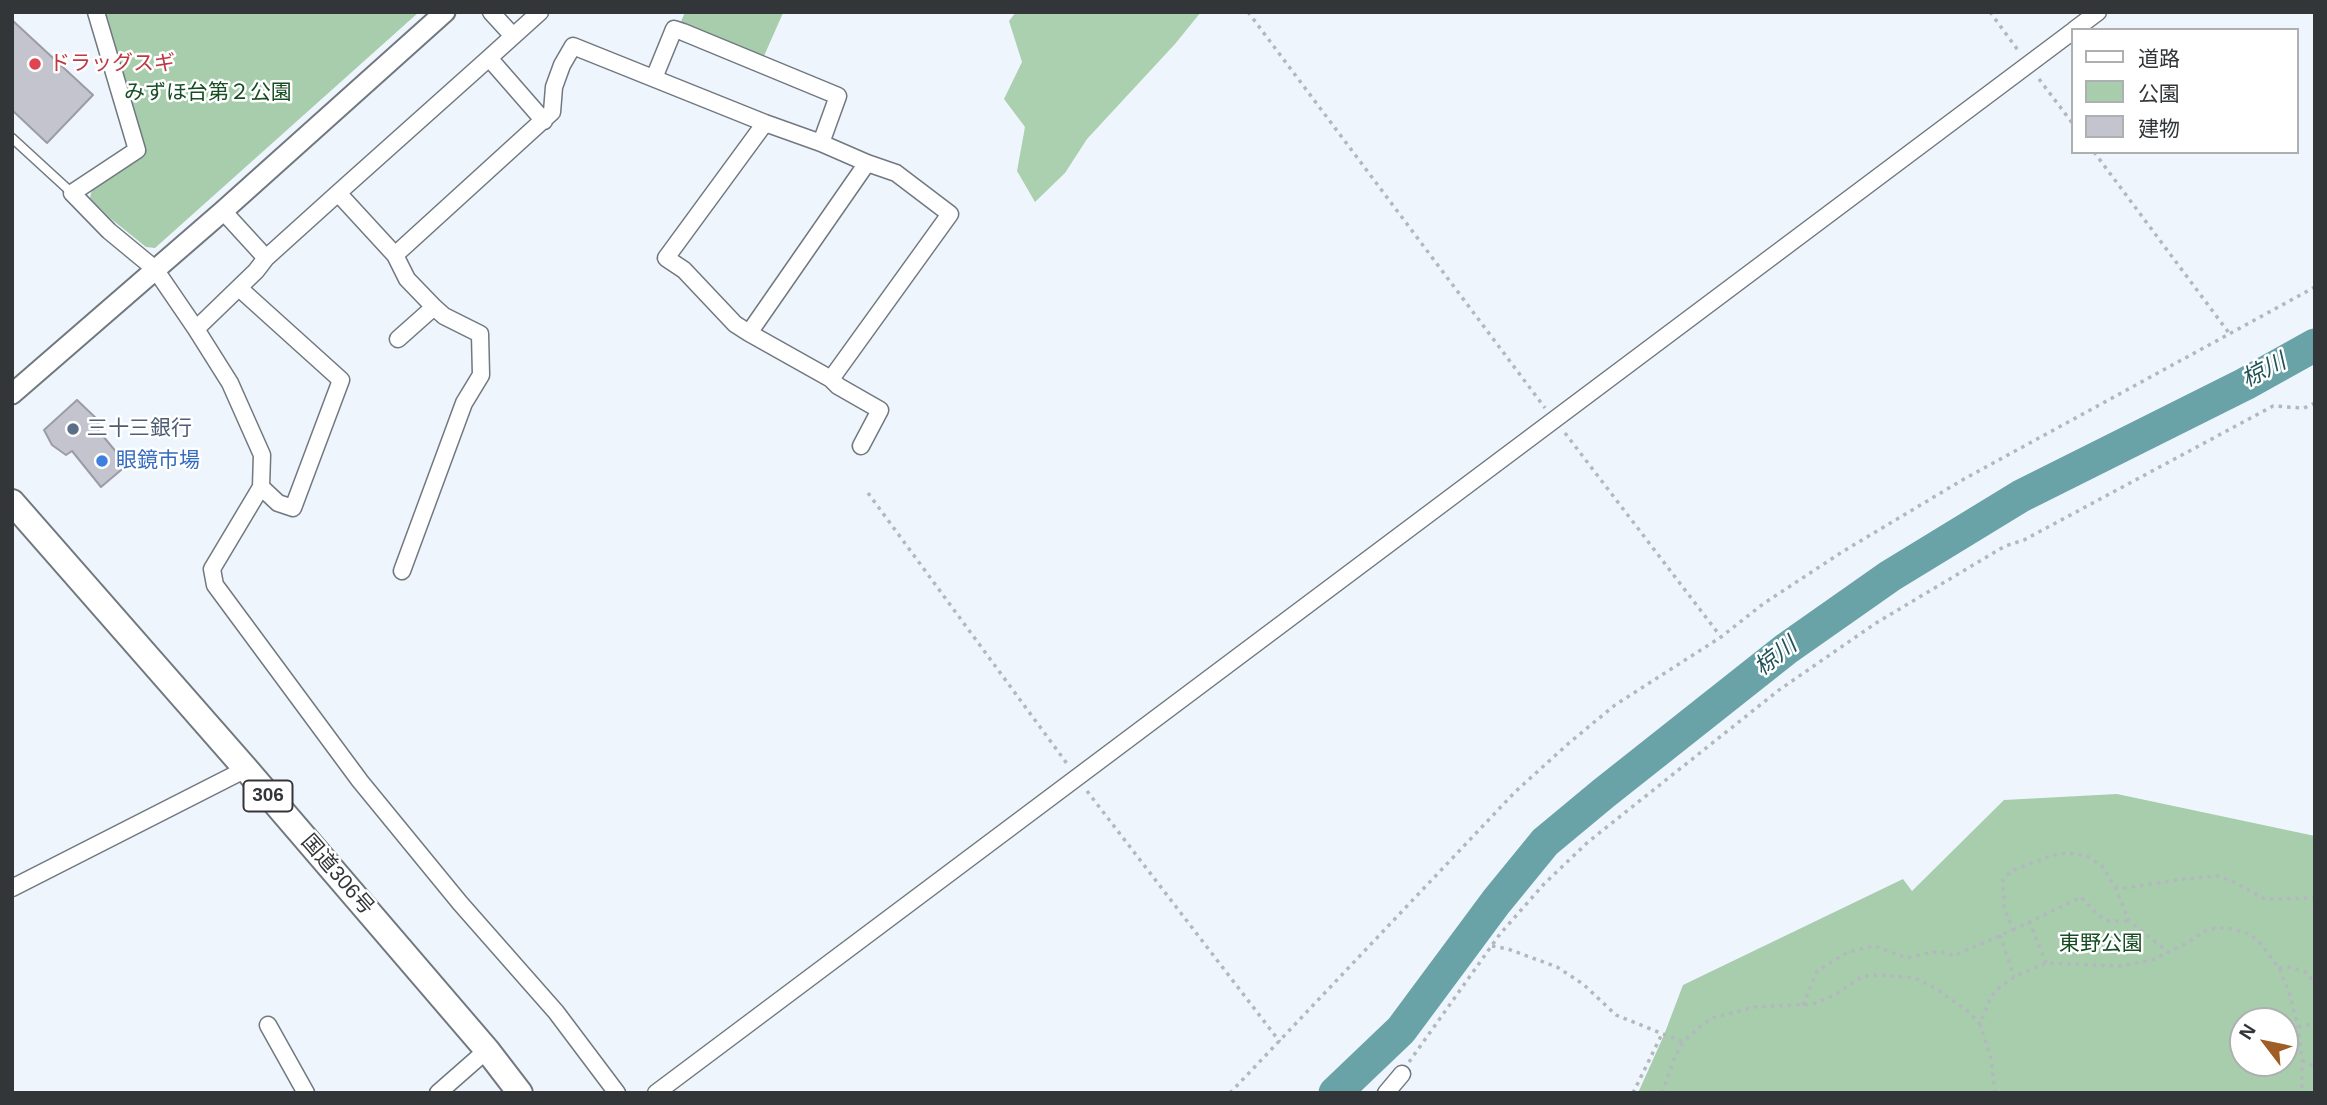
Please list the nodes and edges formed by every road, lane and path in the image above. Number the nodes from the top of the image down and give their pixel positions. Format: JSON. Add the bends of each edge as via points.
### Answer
{"nodes":[{"id":1,"x":96,"y":12,"type":"edge"},
{"id":2,"x":445,"y":12,"type":"edge"},
{"id":3,"x":491,"y":12,"type":"edge"},
{"id":4,"x":540,"y":12,"type":"edge"},
{"id":5,"x":1248,"y":12,"type":"edge"},
{"id":6,"x":1990,"y":12,"type":"edge"},
{"id":7,"x":2098,"y":12,"type":"edge"},
{"id":8,"x":2077,"y":28,"type":"edge"},
{"id":9,"x":2072,"y":31,"type":"edge"},
{"id":10,"x":513,"y":36,"type":"junction"},
{"id":11,"x":489,"y":58,"type":"junction"},
{"id":12,"x":2028,"y":64,"type":"junction"},
{"id":13,"x":654,"y":78,"type":"junction"},
{"id":14,"x":544,"y":121,"type":"junction"},
{"id":15,"x":765,"y":123,"type":"junction"},
{"id":16,"x":2072,"y":123,"type":"edge"},
{"id":17,"x":12,"y":138,"type":"edge"},
{"id":18,"x":821,"y":143,"type":"junction"},
{"id":19,"x":2095,"y":154,"type":"edge"},
{"id":20,"x":867,"y":163,"type":"junction"},
{"id":21,"x":72,"y":193,"type":"junction"},
{"id":22,"x":338,"y":193,"type":"junction"},
{"id":23,"x":223,"y":211,"type":"junction"},
{"id":24,"x":395,"y":255,"type":"junction"},
{"id":25,"x":266,"y":258,"type":"junction"},
{"id":26,"x":155,"y":269,"type":"junction"},
{"id":27,"x":2315,"y":287,"type":"edge"},
{"id":28,"x":239,"y":288,"type":"junction"},
{"id":29,"x":434,"y":307,"type":"junction"},
{"id":30,"x":196,"y":329,"type":"junction"},
{"id":31,"x":749,"y":333,"type":"junction"},
{"id":32,"x":2230,"y":334,"type":"junction"},
{"id":33,"x":398,"y":339,"type":"dead end"},
{"id":34,"x":831,"y":379,"type":"junction"},
{"id":35,"x":12,"y":394,"type":"edge"},
{"id":36,"x":2315,"y":403,"type":"edge"},
{"id":37,"x":1554,"y":420,"type":"junction"},
{"id":38,"x":861,"y":446,"type":"dead end"},
{"id":39,"x":261,"y":487,"type":"junction"},
{"id":40,"x":868,"y":494,"type":"dead end"},
{"id":41,"x":12,"y":502,"type":"edge"},
{"id":42,"x":402,"y":571,"type":"dead end"},
{"id":43,"x":1721,"y":637,"type":"junction"},
{"id":44,"x":246,"y":769,"type":"junction"},
{"id":45,"x":1076,"y":777,"type":"junction"},
{"id":46,"x":2115,"y":887,"type":"junction"},
{"id":47,"x":12,"y":888,"type":"edge"},
{"id":48,"x":2315,"y":898,"type":"edge"},
{"id":49,"x":2315,"y":914,"type":"edge"},
{"id":50,"x":2029,"y":921,"type":"junction"},
{"id":51,"x":2129,"y":921,"type":"junction"},
{"id":52,"x":2013,"y":930,"type":"junction"},
{"id":53,"x":2000,"y":935,"type":"junction"},
{"id":54,"x":1492,"y":946,"type":"junction"},
{"id":55,"x":2168,"y":952,"type":"junction"},
{"id":56,"x":2046,"y":963,"type":"junction"},
{"id":57,"x":2279,"y":968,"type":"junction"},
{"id":58,"x":2014,"y":977,"type":"junction"},
{"id":59,"x":2315,"y":984,"type":"edge"},
{"id":60,"x":1803,"y":1004,"type":"junction"},
{"id":61,"x":2293,"y":1007,"type":"edge"},
{"id":62,"x":1980,"y":1024,"type":"junction"},
{"id":63,"x":268,"y":1025,"type":"dead end"},
{"id":64,"x":1662,"y":1034,"type":"junction"},
{"id":65,"x":2299,"y":1035,"type":"edge"},
{"id":66,"x":1280,"y":1042,"type":"junction"},
{"id":67,"x":1683,"y":1042,"type":"junction"},
{"id":68,"x":487,"y":1050,"type":"junction"},
{"id":69,"x":2302,"y":1060,"type":"junction"},
{"id":70,"x":2315,"y":1067,"type":"edge"},
{"id":71,"x":1402,"y":1074,"type":"joint"},
{"id":72,"x":306,"y":1093,"type":"edge"},
{"id":73,"x":438,"y":1093,"type":"edge"},
{"id":74,"x":520,"y":1093,"type":"edge"},
{"id":75,"x":617,"y":1093,"type":"edge"},
{"id":76,"x":656,"y":1093,"type":"edge"},
{"id":77,"x":1230,"y":1093,"type":"edge"},
{"id":78,"x":1386,"y":1093,"type":"edge"},
{"id":79,"x":1633,"y":1093,"type":"edge"},
{"id":80,"x":1662,"y":1093,"type":"edge"},
{"id":81,"x":1995,"y":1093,"type":"edge"},
{"id":82,"x":2302,"y":1093,"type":"edge"}],
"edges":[{"from":1,"to":21,"type":"street","via":[[137,150]]},
{"from":2,"to":23,"type":"street"},
{"from":3,"to":10,"type":"street"},
{"from":4,"to":10,"type":"street"},
{"from":5,"to":37,"type":"path"},
{"from":6,"to":12,"type":"path"},
{"from":7,"to":8,"type":"street"},
{"from":9,"to":12,"type":"street"},
{"from":10,"to":11,"type":"street"},
{"from":11,"to":14,"type":"street"},
{"from":11,"to":22,"type":"street"},
{"from":12,"to":16,"type":"path"},
{"from":12,"to":37,"type":"street"},
{"from":13,"to":14,"type":"street","via":[[573,46],[554,87],[552,113]]},
{"from":13,"to":15,"type":"street"},
{"from":13,"to":18,"type":"street","via":[[674,29],[683,32],[838,96]]},
{"from":14,"to":24,"type":"street"},
{"from":15,"to":18,"type":"street"},
{"from":15,"to":31,"type":"street","via":[[666,258]]},
{"from":17,"to":21,"type":"lane"},
{"from":18,"to":20,"type":"street"},
{"from":19,"to":32,"type":"path"},
{"from":20,"to":31,"type":"street"},
{"from":20,"to":34,"type":"street","via":[[896,173],[950,214]]},
{"from":21,"to":26,"type":"street"},
{"from":22,"to":24,"type":"street"},
{"from":22,"to":25,"type":"street"},
{"from":23,"to":25,"type":"street"},
{"from":23,"to":26,"type":"street"},
{"from":24,"to":29,"type":"street","via":[[407,279]]},
{"from":25,"to":28,"type":"street"},
{"from":26,"to":30,"type":"street"},
{"from":26,"to":35,"type":"street"},
{"from":27,"to":32,"type":"path"},
{"from":28,"to":30,"type":"street"},
{"from":28,"to":39,"type":"street","via":[[341,380],[293,508],[278,503]]},
{"from":29,"to":33,"type":"street"},
{"from":29,"to":42,"type":"street","via":[[480,334],[481,375],[464,403]]},
{"from":30,"to":39,"type":"street","via":[[230,383],[262,455]]},
{"from":31,"to":34,"type":"street"},
{"from":32,"to":43,"type":"path","via":[[1964,479],[1763,604]]},
{"from":34,"to":38,"type":"street","via":[[880,410]]},
{"from":36,"to":54,"type":"path","via":[[2304,408],[2273,406],[2005,546],[1867,630],[1779,690],[1588,842],[1544,884]]},
{"from":37,"to":43,"type":"path"},
{"from":37,"to":45,"type":"street"},
{"from":39,"to":75,"type":"street","via":[[212,569],[215,585],[360,781],[556,1012]]},
{"from":40,"to":45,"type":"path"},
{"from":41,"to":44,"type":"highway","name":"国道306号","number":"306"},
{"from":43,"to":66,"type":"path","via":[[1615,705],[1537,771]]},
{"from":44,"to":47,"type":"street"},
{"from":44,"to":68,"type":"highway","name":"国道306号","number":"306"},
{"from":45,"to":66,"type":"path"},
{"from":45,"to":76,"type":"street"},
{"from":46,"to":48,"type":"path","via":[[2211,876],[2232,881],[2265,899]]},
{"from":46,"to":51,"type":"path"},
{"from":46,"to":52,"type":"path","via":[[2102,866],[2087,856],[2067,853],[2020,866],[2006,875],[2002,886]]},
{"from":48,"to":49,"type":"path"},
{"from":50,"to":51,"type":"path","via":[[2081,897],[2099,916]]},
{"from":50,"to":52,"type":"path"},
{"from":50,"to":56,"type":"path"},
{"from":51,"to":55,"type":"path"},
{"from":52,"to":53,"type":"path"},
{"from":53,"to":58,"type":"path"},
{"from":53,"to":60,"type":"path","via":[[1953,956],[1934,952],[1906,958],[1874,946],[1847,952],[1817,971]]},
{"from":54,"to":64,"type":"path","via":[[1557,967],[1616,1015]]},
{"from":54,"to":71,"type":"path"},
{"from":55,"to":56,"type":"path","via":[[2120,966]]},
{"from":55,"to":57,"type":"path","via":[[2205,931],[2228,928],[2250,934]]},
{"from":56,"to":58,"type":"path"},
{"from":57,"to":59,"type":"path","via":[[2305,972]]},
{"from":57,"to":61,"type":"path"},
{"from":58,"to":62,"type":"path","via":[[1996,990]]},
{"from":60,"to":62,"type":"path","via":[[1835,995],[1863,976],[1899,975],[1933,987]]},
{"from":60,"to":67,"type":"path","via":[[1754,1007],[1713,1018]]},
{"from":62,"to":81,"type":"path"},
{"from":63,"to":72,"type":"street"},
{"from":64,"to":67,"type":"path"},
{"from":64,"to":79,"type":"path"},
{"from":65,"to":69,"type":"path"},
{"from":66,"to":77,"type":"path"},
{"from":67,"to":80,"type":"path"},
{"from":68,"to":73,"type":"street"},
{"from":68,"to":74,"type":"highway","name":"国道306号","number":"306"},
{"from":69,"to":70,"type":"path"},
{"from":69,"to":82,"type":"path"},
{"from":71,"to":78,"type":"street"}]}
